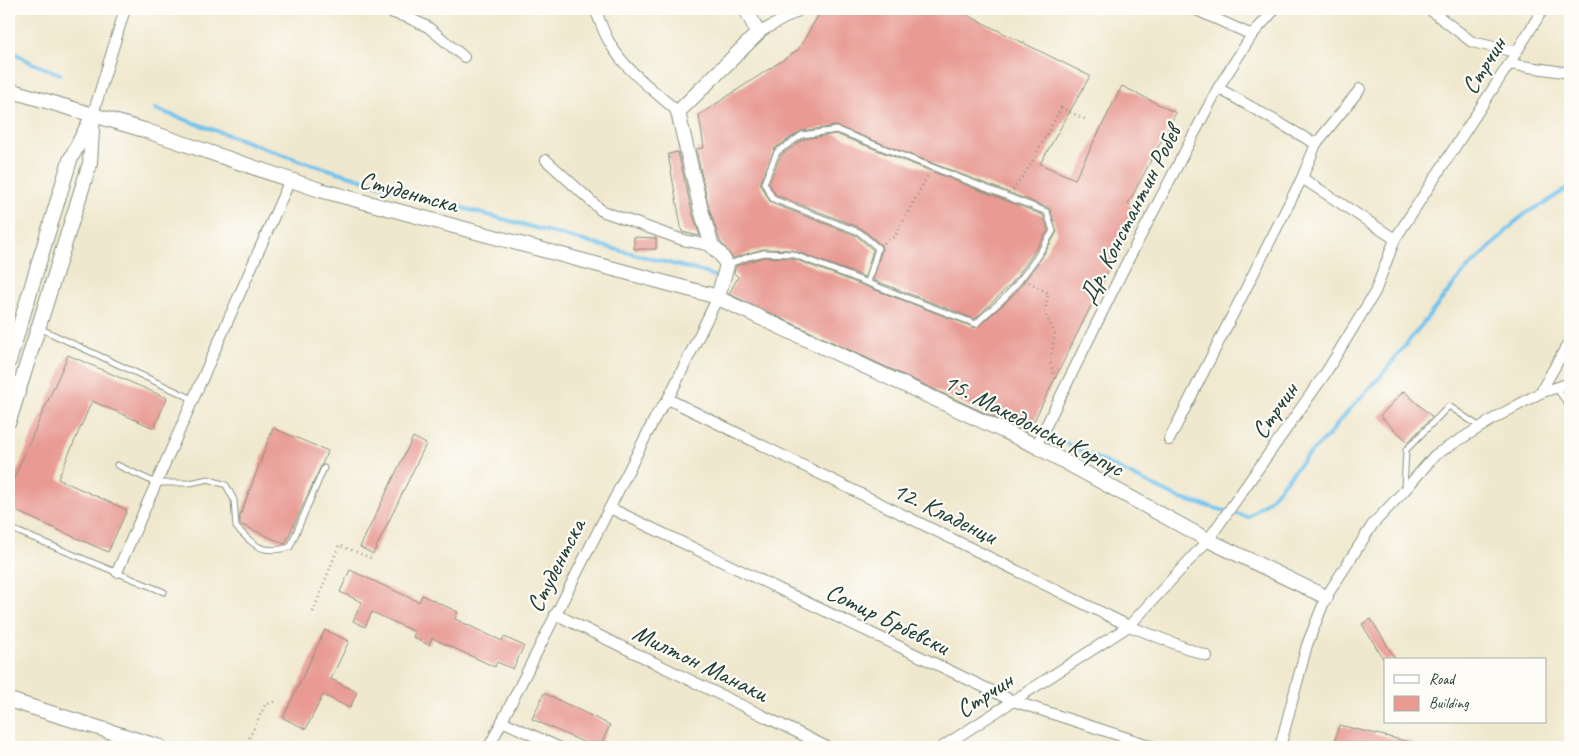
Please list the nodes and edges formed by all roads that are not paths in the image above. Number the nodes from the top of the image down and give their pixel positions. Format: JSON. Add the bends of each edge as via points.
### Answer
{"nodes":[{"id":1,"x":125,"y":9,"type":"edge"},
{"id":2,"x":380,"y":9,"type":"edge"},
{"id":3,"x":595,"y":9,"type":"edge"},
{"id":4,"x":746,"y":9,"type":"edge"},
{"id":5,"x":802,"y":9,"type":"edge"},
{"id":6,"x":1194,"y":9,"type":"edge"},
{"id":7,"x":1275,"y":9,"type":"edge"},
{"id":8,"x":1429,"y":9,"type":"edge"},
{"id":9,"x":1543,"y":9,"type":"edge"},
{"id":10,"x":758,"y":33,"type":"junction"},
{"id":11,"x":1252,"y":36,"type":"junction"},
{"id":12,"x":1516,"y":52,"type":"junction"},
{"id":13,"x":464,"y":57,"type":"dead end"},
{"id":14,"x":1509,"y":64,"type":"junction"},
{"id":15,"x":1570,"y":73,"type":"edge"},
{"id":16,"x":1218,"y":88,"type":"junction"},
{"id":17,"x":1360,"y":89,"type":"dead end"},
{"id":18,"x":9,"y":90,"type":"edge"},
{"id":19,"x":678,"y":112,"type":"junction"},
{"id":20,"x":93,"y":114,"type":"junction"},
{"id":21,"x":1316,"y":144,"type":"junction"},
{"id":22,"x":546,"y":160,"type":"dead end"},
{"id":23,"x":1302,"y":178,"type":"junction"},
{"id":24,"x":290,"y":180,"type":"junction"},
{"id":25,"x":1395,"y":239,"type":"junction"},
{"id":26,"x":712,"y":246,"type":"junction"},
{"id":27,"x":727,"y":265,"type":"junction"},
{"id":28,"x":868,"y":282,"type":"junction"},
{"id":29,"x":718,"y":298,"type":"junction"},
{"id":30,"x":38,"y":328,"type":"junction"},
{"id":31,"x":1570,"y":340,"type":"edge"},
{"id":32,"x":9,"y":361,"type":"edge"},
{"id":33,"x":1570,"y":383,"type":"edge"},
{"id":34,"x":1556,"y":388,"type":"junction"},
{"id":35,"x":1540,"y":393,"type":"junction"},
{"id":36,"x":193,"y":399,"type":"junction"},
{"id":37,"x":668,"y":399,"type":"junction"},
{"id":38,"x":1570,"y":407,"type":"edge"},
{"id":39,"x":9,"y":421,"type":"edge"},
{"id":40,"x":1480,"y":427,"type":"junction"},
{"id":41,"x":1169,"y":440,"type":"dead end"},
{"id":42,"x":1036,"y":446,"type":"junction"},
{"id":43,"x":117,"y":465,"type":"dead end"},
{"id":44,"x":324,"y":468,"type":"dead end"},
{"id":45,"x":156,"y":483,"type":"junction"},
{"id":46,"x":1404,"y":492,"type":"junction"},
{"id":47,"x":610,"y":508,"type":"junction"},
{"id":48,"x":9,"y":528,"type":"edge"},
{"id":49,"x":1208,"y":540,"type":"junction"},
{"id":50,"x":117,"y":572,"type":"junction"},
{"id":51,"x":164,"y":592,"type":"dead end"},
{"id":52,"x":1326,"y":596,"type":"junction"},
{"id":53,"x":555,"y":614,"type":"junction"},
{"id":54,"x":1129,"y":626,"type":"junction"},
{"id":55,"x":1207,"y":656,"type":"dead end"},
{"id":56,"x":9,"y":700,"type":"edge"},
{"id":57,"x":1013,"y":701,"type":"junction"},
{"id":58,"x":502,"y":721,"type":"junction"},
{"id":59,"x":160,"y":747,"type":"edge"},
{"id":60,"x":489,"y":747,"type":"edge"},
{"id":61,"x":558,"y":747,"type":"edge"},
{"id":62,"x":827,"y":747,"type":"edge"},
{"id":63,"x":942,"y":747,"type":"edge"},
{"id":64,"x":1155,"y":747,"type":"edge"},
{"id":65,"x":1280,"y":747,"type":"edge"}],
"edges":[{"from":1,"to":20,"type":"street"},
{"from":2,"to":13,"type":"street","via":[[428,27]]},
{"from":3,"to":19,"type":"street","via":[[607,38],[623,62]]},
{"from":4,"to":10,"type":"street"},
{"from":5,"to":10,"type":"street"},
{"from":6,"to":11,"type":"street"},
{"from":7,"to":11,"type":"street","name":"Др. Константин Робев"},
{"from":8,"to":12,"type":"street","via":[[1472,42]]},
{"from":9,"to":12,"type":"street","name":"Стрчин"},
{"from":10,"to":19,"type":"street"},
{"from":11,"to":16,"type":"street","name":"Др. Константин Робев"},
{"from":12,"to":14,"type":"street","name":"Стрчин"},
{"from":14,"to":15,"type":"street"},
{"from":14,"to":25,"type":"street","name":"Стрчин"},
{"from":16,"to":21,"type":"street"},
{"from":16,"to":42,"type":"street","name":"Др. Константин Робев"},
{"from":17,"to":21,"type":"street"},
{"from":18,"to":20,"type":"street","name":"Студентска"},
{"from":19,"to":26,"type":"street"},
{"from":20,"to":24,"type":"street","name":"Студентска"},
{"from":20,"to":30,"type":"street","via":[[90,162]]},
{"from":20,"to":32,"type":"street","via":[[70,160]]},
{"from":21,"to":23,"type":"street"},
{"from":22,"to":26,"type":"street","via":[[602,211],[683,240]]},
{"from":23,"to":25,"type":"street"},
{"from":23,"to":41,"type":"street"},
{"from":24,"to":29,"type":"street","name":"Студентска"},
{"from":24,"to":36,"type":"street"},
{"from":25,"to":49,"type":"street","name":"Стрчин","via":[[1375,292],[1325,374]]},
{"from":26,"to":27,"type":"street"},
{"from":27,"to":28,"type":"lane","via":[[764,254],[792,254]]},
{"from":27,"to":29,"type":"street"},
{"from":28,"to":28,"type":"lane","via":[[878,248],[859,232],[773,198],[764,183],[778,152],[802,135],[837,130],[1047,212],[1053,231],[1039,256],[1006,296],[976,324]]},
{"from":29,"to":37,"type":"street","name":"Студентска"},
{"from":29,"to":42,"type":"street","name":"15. Македонски Корпус"},
{"from":30,"to":36,"type":"lane"},
{"from":30,"to":39,"type":"street"},
{"from":31,"to":35,"type":"street"},
{"from":33,"to":34,"type":"street"},
{"from":34,"to":35,"type":"street"},
{"from":34,"to":38,"type":"lane"},
{"from":35,"to":40,"type":"street"},
{"from":36,"to":45,"type":"street"},
{"from":37,"to":47,"type":"street","name":"Студентска","via":[[657,414]]},
{"from":37,"to":54,"type":"street","name":"12. Кладенци"},
{"from":40,"to":46,"type":"street","via":[[1435,455]]},
{"from":40,"to":46,"type":"lane","via":[[1449,406],[1406,450]]},
{"from":42,"to":49,"type":"street","name":"15. Македонски Корпус"},
{"from":43,"to":45,"type":"lane"},
{"from":44,"to":45,"type":"lane","via":[[290,547],[278,551],[256,547],[236,527],[234,500],[226,485],[208,479],[190,483]]},
{"from":45,"to":50,"type":"street"},
{"from":46,"to":52,"type":"street","via":[[1373,524]]},
{"from":47,"to":53,"type":"street","name":"Студентска"},
{"from":47,"to":57,"type":"street","name":"Сотир Брбевски"},
{"from":48,"to":50,"type":"lane"},
{"from":49,"to":52,"type":"street","name":"15. Македонски Корпус"},
{"from":49,"to":54,"type":"street","name":"Стрчин"},
{"from":50,"to":51,"type":"lane"},
{"from":52,"to":65,"type":"street","via":[[1307,645]]},
{"from":53,"to":58,"type":"street","name":"Студентска"},
{"from":53,"to":62,"type":"street","name":"Милтон Манаки"},
{"from":54,"to":55,"type":"street","name":"12. Кладенци"},
{"from":54,"to":57,"type":"street","name":"Стрчин"},
{"from":56,"to":59,"type":"street"},
{"from":57,"to":63,"type":"street","name":"Стрчин"},
{"from":57,"to":64,"type":"street","name":"Сотир Брбевски"},
{"from":58,"to":60,"type":"street","name":"Студентска"},
{"from":58,"to":61,"type":"street"}]}
